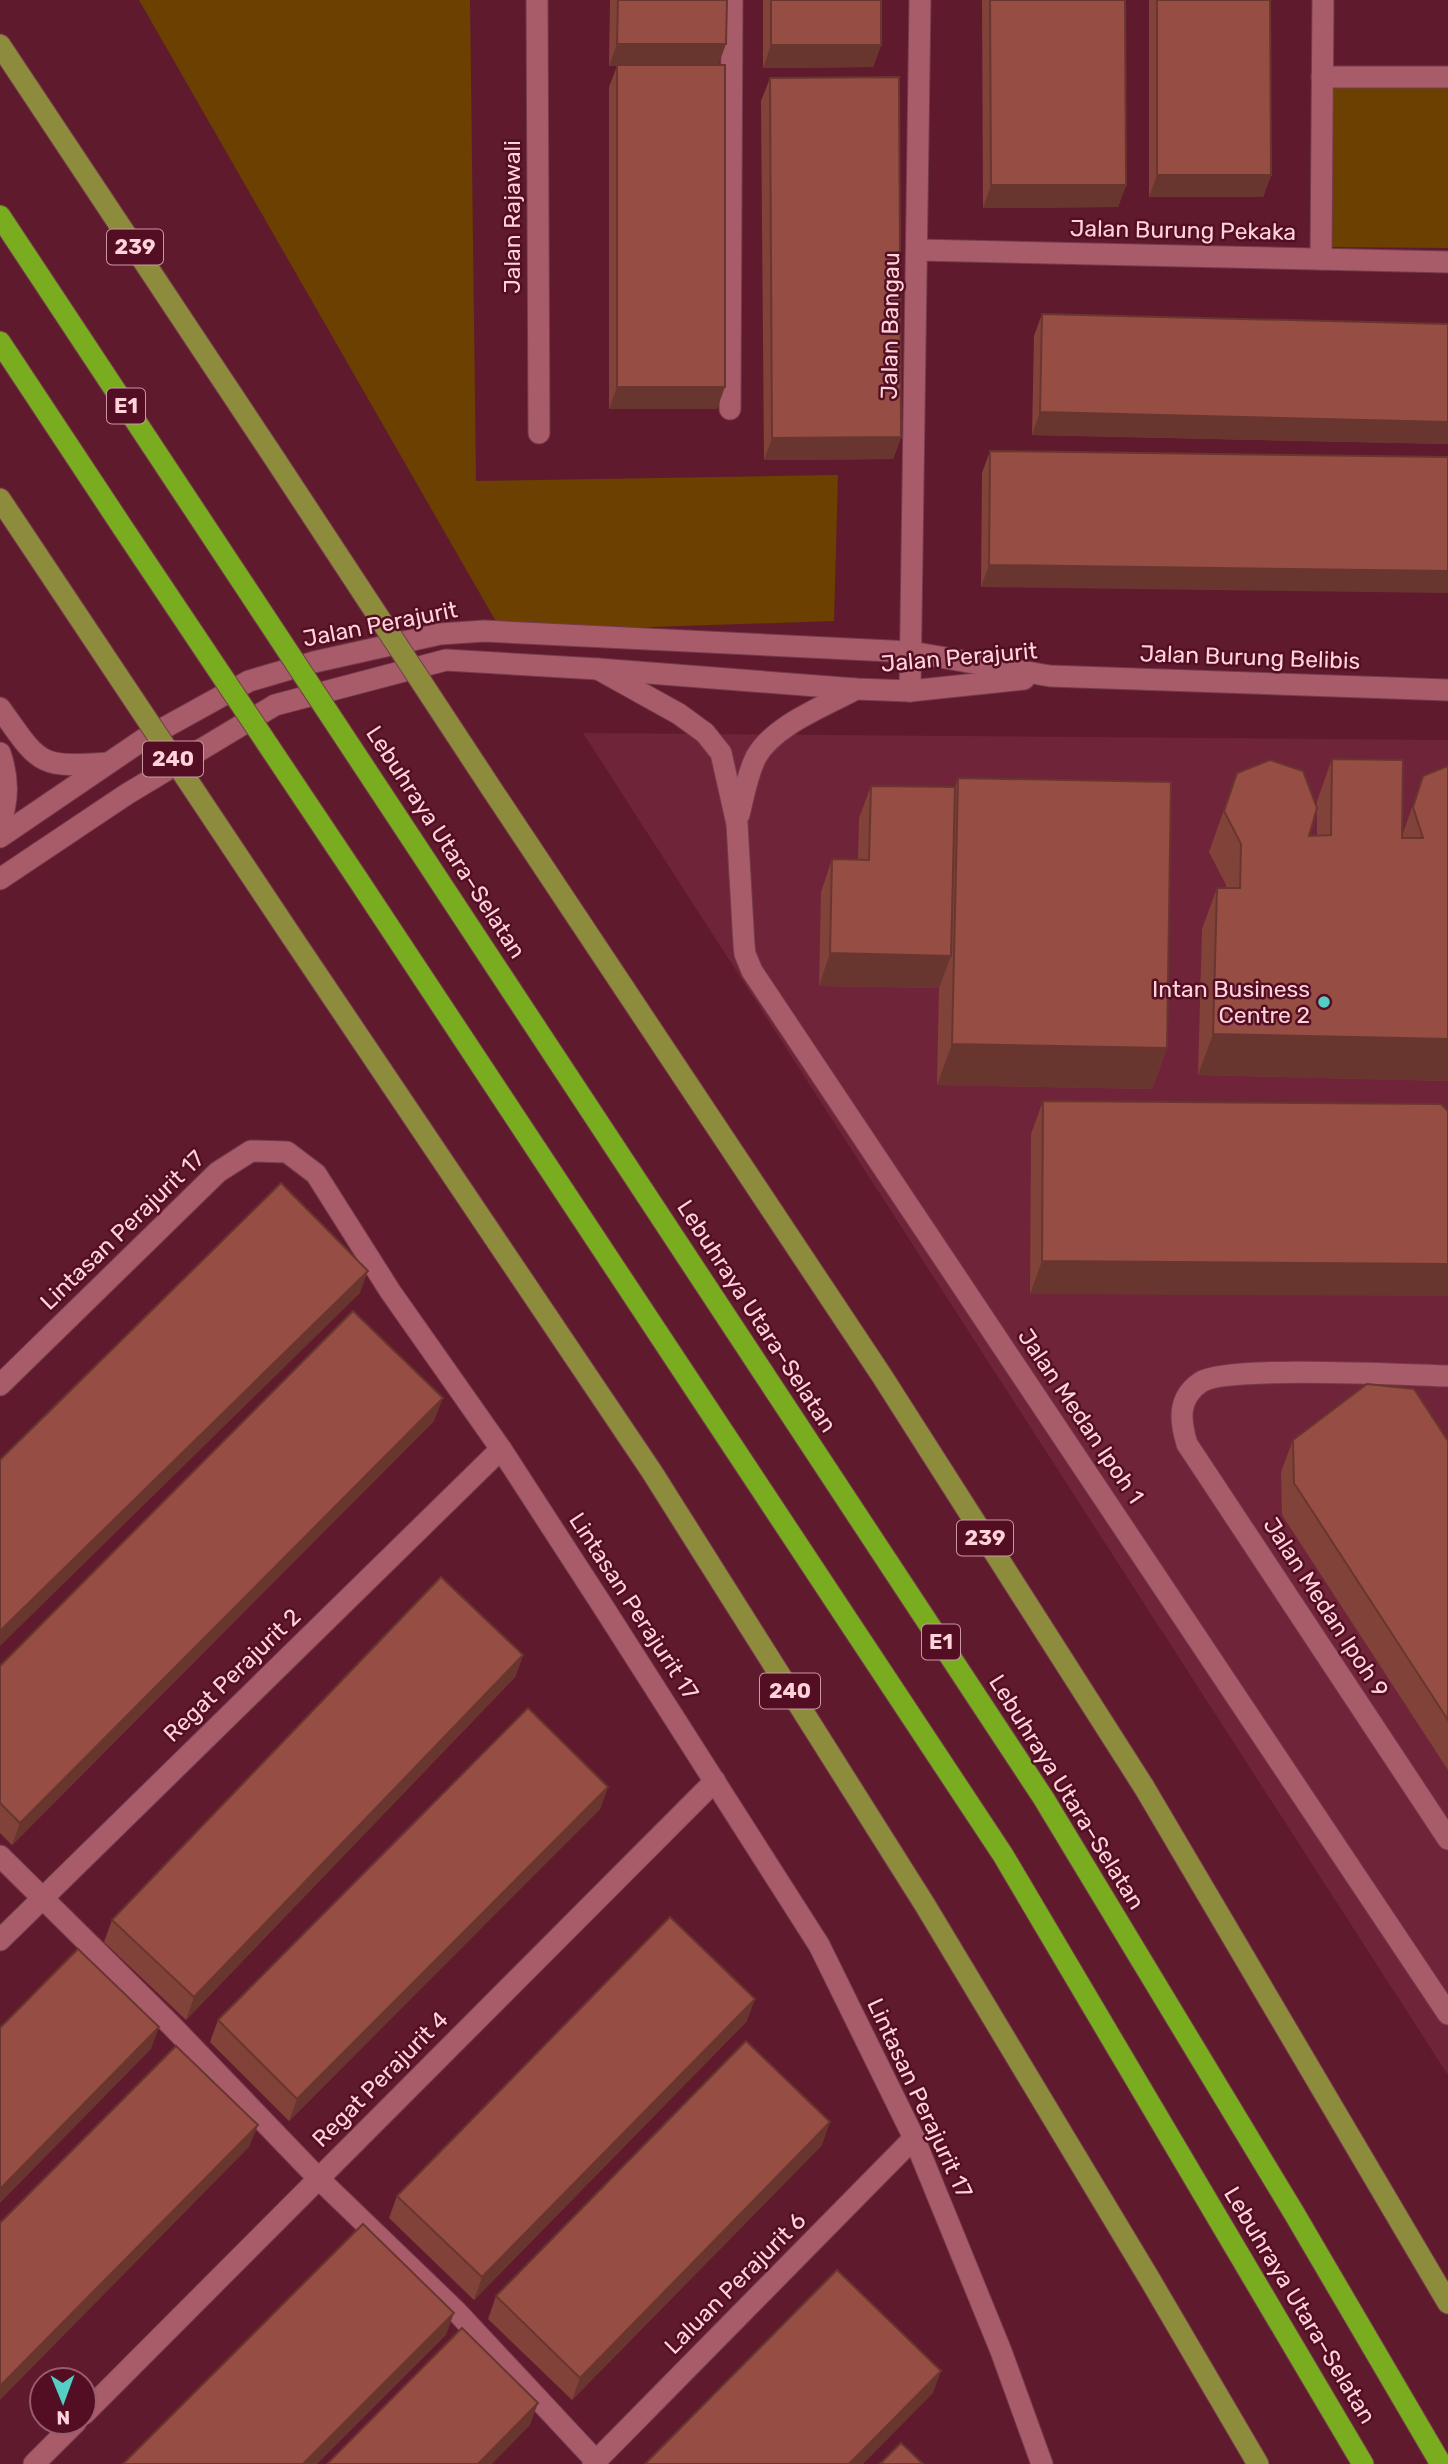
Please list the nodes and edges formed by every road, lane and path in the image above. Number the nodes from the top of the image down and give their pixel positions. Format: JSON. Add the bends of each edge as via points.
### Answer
{"nodes":[{"id":1,"x":537,"y":0,"type":"edge"},
{"id":2,"x":732,"y":0,"type":"edge"},
{"id":3,"x":920,"y":0,"type":"edge"},
{"id":4,"x":1323,"y":0,"type":"edge"},
{"id":5,"x":0,"y":45,"type":"edge"},
{"id":6,"x":1322,"y":77,"type":"junction"},
{"id":7,"x":1448,"y":77,"type":"edge"},
{"id":8,"x":0,"y":216,"type":"edge"},
{"id":9,"x":917,"y":250,"type":"junction"},
{"id":10,"x":1321,"y":259,"type":"junction"},
{"id":11,"x":1448,"y":262,"type":"edge"},
{"id":12,"x":0,"y":342,"type":"edge"},
{"id":13,"x":730,"y":409,"type":"dead end"},
{"id":14,"x":539,"y":433,"type":"dead end"},
{"id":15,"x":0,"y":499,"type":"edge"},
{"id":16,"x":911,"y":652,"type":"junction"},
{"id":17,"x":598,"y":668,"type":"junction"},
{"id":18,"x":1050,"y":676,"type":"junction"},
{"id":19,"x":856,"y":689,"type":"junction"},
{"id":20,"x":911,"y":691,"type":"junction"},
{"id":21,"x":1448,"y":691,"type":"edge"},
{"id":22,"x":0,"y":708,"type":"edge"},
{"id":23,"x":0,"y":753,"type":"edge"},
{"id":24,"x":110,"y":763,"type":"junction"},
{"id":25,"x":737,"y":824,"type":"junction"},
{"id":26,"x":0,"y":826,"type":"edge"},
{"id":27,"x":0,"y":837,"type":"edge"},
{"id":28,"x":0,"y":879,"type":"edge"},
{"id":29,"x":1448,"y":1376,"type":"edge"},
{"id":30,"x":0,"y":1385,"type":"edge"},
{"id":31,"x":501,"y":1449,"type":"junction"},
{"id":32,"x":715,"y":1781,"type":"junction"},
{"id":33,"x":1448,"y":1839,"type":"edge"},
{"id":34,"x":0,"y":1856,"type":"edge"},
{"id":35,"x":42,"y":1897,"type":"junction"},
{"id":36,"x":0,"y":1940,"type":"edge"},
{"id":37,"x":1448,"y":2014,"type":"edge"},
{"id":38,"x":914,"y":2138,"type":"junction"},
{"id":39,"x":318,"y":2178,"type":"junction"},
{"id":40,"x":1448,"y":2303,"type":"edge"},
{"id":41,"x":98,"y":2400,"type":"edge"},
{"id":42,"x":62,"y":2436,"type":"edge"},
{"id":43,"x":595,"y":2462,"type":"edge"},
{"id":44,"x":34,"y":2464,"type":"edge"},
{"id":45,"x":1042,"y":2464,"type":"edge"},
{"id":46,"x":1258,"y":2464,"type":"edge"},
{"id":47,"x":1363,"y":2464,"type":"edge"},
{"id":48,"x":1441,"y":2464,"type":"edge"}],
"edges":[{"from":1,"to":14,"type":"street","name":"Jalan Rajawali"},
{"from":2,"to":13,"type":"street"},
{"from":3,"to":9,"type":"street","name":"Jalan Bangau"},
{"from":4,"to":6,"type":"street"},
{"from":5,"to":40,"type":"main road","number":"239","bridge":true,"via":[[882,1376],[1129,1764]]},
{"from":6,"to":7,"type":"street"},
{"from":6,"to":10,"type":"street"},
{"from":8,"to":48,"type":"highway","name":"Lebuhraya Utara–Selatan","number":"E1","bridge":true,"via":[[1044,1799]]},
{"from":9,"to":10,"type":"street","name":"Jalan Burung Pekaka"},
{"from":9,"to":16,"type":"street","name":"Jalan Bangau"},
{"from":10,"to":11,"type":"street","name":"Jalan Burung Pekaka"},
{"from":12,"to":47,"type":"highway","name":"Lebuhraya Utara–Selatan","bridge":true,"via":[[1003,1855]]},
{"from":15,"to":46,"type":"main road","number":"240","bridge":true,"via":[[660,1484],[925,1905]]},
{"from":16,"to":18,"type":"street","name":"Jalan Perajurit"},
{"from":16,"to":20,"type":"street","name":"Jalan Bangau"},
{"from":16,"to":24,"type":"street","name":"Jalan Perajurit","via":[[498,632],[440,634],[249,681]]},
{"from":17,"to":19,"type":"street","name":"Jalan Perajurit"},
{"from":17,"to":25,"type":"street","name":"Jalan Medan Ipoh 1","via":[[705,733],[721,753]]},
{"from":17,"to":28,"type":"street","name":"Jalan Perajurit","via":[[446,660],[275,705],[127,794]]},
{"from":18,"to":20,"type":"street","name":"Jalan Perajurit"},
{"from":18,"to":21,"type":"street","name":"Jalan Burung Belibis"},
{"from":19,"to":20,"type":"street","name":"Jalan Perajurit"},
{"from":19,"to":25,"type":"street","name":"Jalan Medan Ipoh 1","via":[[770,738],[748,776]]},
{"from":22,"to":24,"type":"street","via":[[31,751],[48,763]]},
{"from":23,"to":26,"type":"street","via":[[8,788]]},
{"from":24,"to":27,"type":"street","name":"Jalan Perajurit"},
{"from":25,"to":37,"type":"street","name":"Jalan Medan Ipoh 1","via":[[744,945],[752,971]]},
{"from":29,"to":33,"type":"street","name":"Jalan Medan Ipoh 9","via":[[1224,1375],[1201,1381],[1185,1398],[1180,1421],[1187,1444]]},
{"from":30,"to":31,"type":"street","name":"Lintasan Perajurit 17","via":[[218,1172],[251,1151],[287,1153],[316,1174],[390,1291]]},
{"from":31,"to":32,"type":"street","name":"Lintasan Perajurit 17"},
{"from":31,"to":35,"type":"street","name":"Regat Perajurit 2"},
{"from":32,"to":38,"type":"street","name":"Lintasan Perajurit 17","via":[[819,1945]]},
{"from":32,"to":39,"type":"street","name":"Regat Perajurit 4"},
{"from":34,"to":35,"type":"street"},
{"from":35,"to":36,"type":"street","name":"Regat Perajurit 2"},
{"from":35,"to":39,"type":"street"},
{"from":38,"to":43,"type":"street","name":"Laluan Perajurit 6"},
{"from":38,"to":45,"type":"street","name":"Lintasan Perajurit 17"},
{"from":39,"to":41,"type":"street","name":"Regat Perajurit 4"},
{"from":39,"to":43,"type":"street","via":[[456,2311]]},
{"from":42,"to":44,"type":"street"}]}
